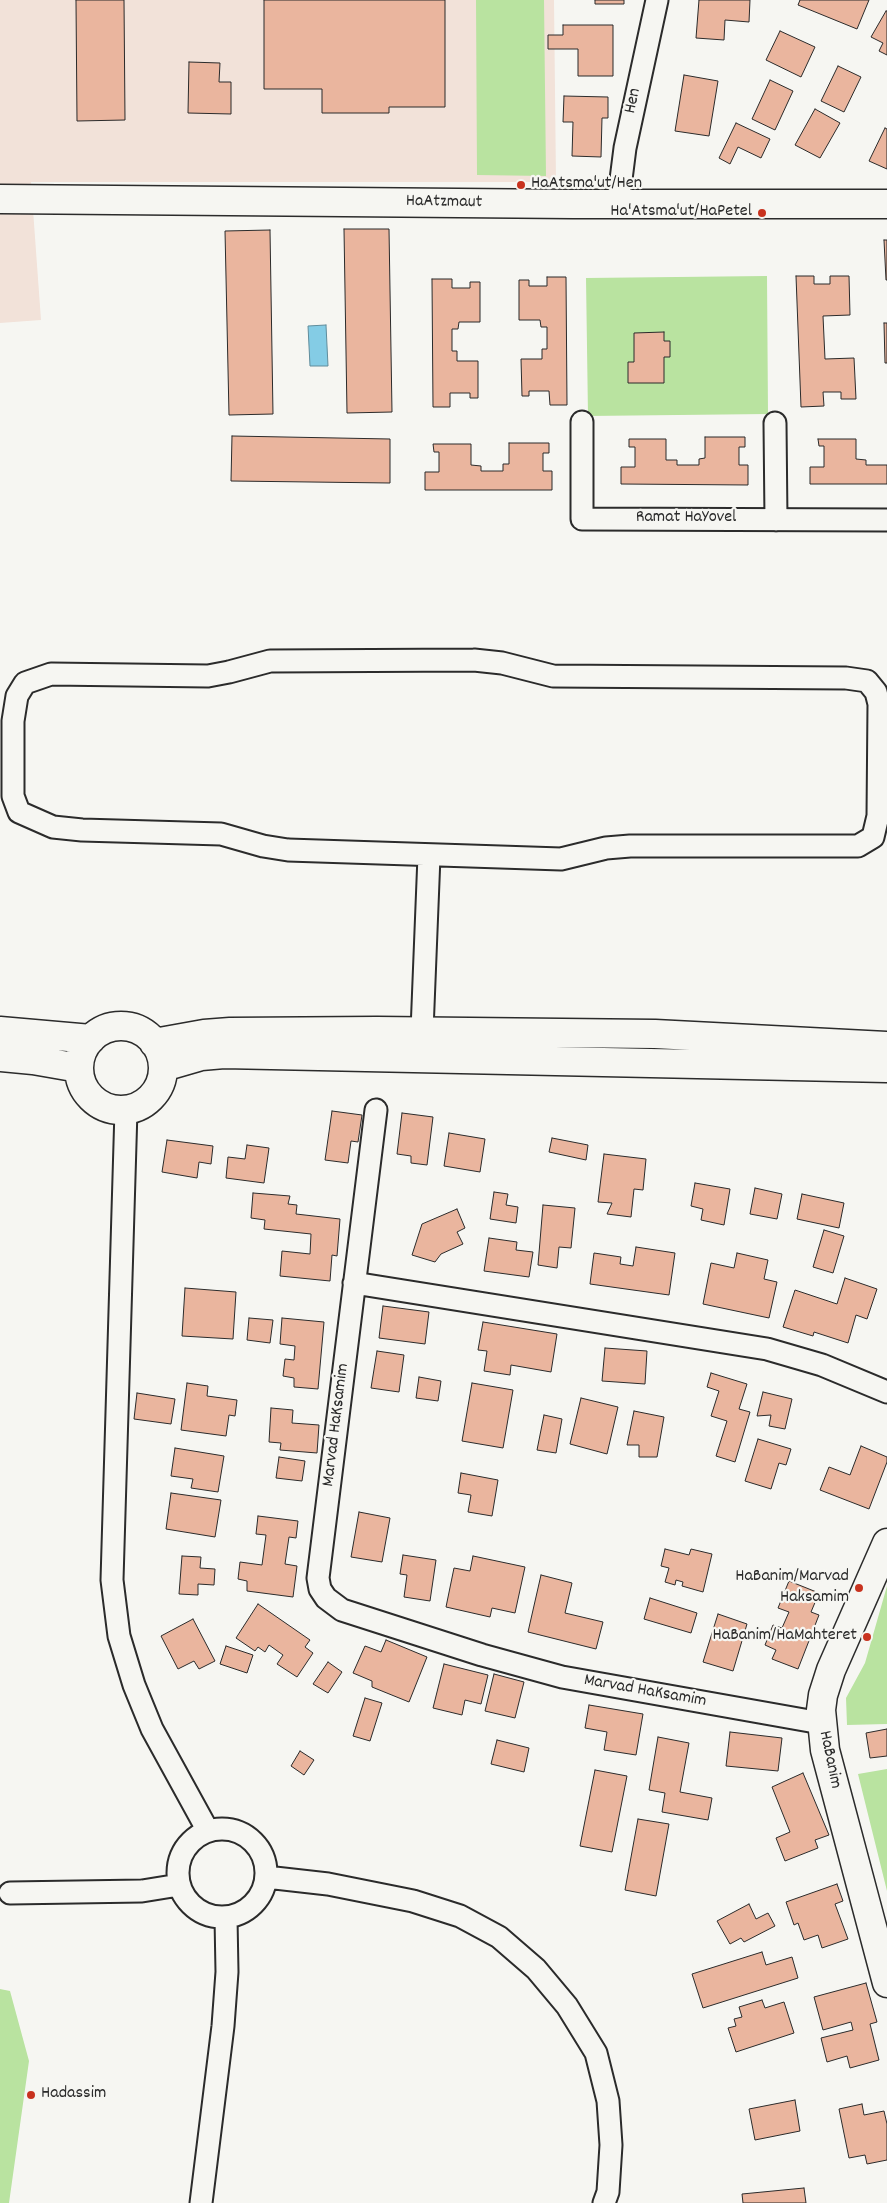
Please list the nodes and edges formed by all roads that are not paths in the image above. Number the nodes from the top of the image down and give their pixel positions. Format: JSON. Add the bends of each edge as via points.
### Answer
{"nodes":[{"id":1,"x":657,"y":0,"type":"edge"},
{"id":2,"x":0,"y":199,"type":"edge"},
{"id":3,"x":618,"y":203,"type":"junction"},
{"id":4,"x":887,"y":204,"type":"edge"},
{"id":5,"x":582,"y":422,"type":"dead end"},
{"id":6,"x":776,"y":423,"type":"dead end"},
{"id":7,"x":776,"y":520,"type":"junction"},
{"id":8,"x":887,"y":520,"type":"edge"},
{"id":9,"x":429,"y":856,"type":"junction"},
{"id":10,"x":0,"y":1031,"type":"edge"},
{"id":11,"x":422,"y":1031,"type":"junction"},
{"id":12,"x":91,"y":1039,"type":"junction"},
{"id":13,"x":887,"y":1046,"type":"edge"},
{"id":14,"x":158,"y":1055,"type":"junction"},
{"id":15,"x":0,"y":1057,"type":"edge"},
{"id":16,"x":79,"y":1068,"type":"junction"},
{"id":17,"x":887,"y":1068,"type":"edge"},
{"id":18,"x":126,"y":1110,"type":"junction"},
{"id":19,"x":376,"y":1110,"type":"dead end"},
{"id":20,"x":354,"y":1283,"type":"junction"},
{"id":21,"x":887,"y":1392,"type":"edge"},
{"id":22,"x":887,"y":1543,"type":"edge"},
{"id":23,"x":821,"y":1723,"type":"junction"},
{"id":24,"x":208,"y":1831,"type":"junction"},
{"id":25,"x":266,"y":1877,"type":"junction"},
{"id":26,"x":179,"y":1885,"type":"junction"},
{"id":27,"x":10,"y":1893,"type":"dead end"},
{"id":28,"x":226,"y":1918,"type":"junction"},
{"id":29,"x":887,"y":1983,"type":"edge"},
{"id":30,"x":201,"y":2203,"type":"edge"},
{"id":31,"x":604,"y":2203,"type":"edge"}],
"edges":[{"from":1,"to":3,"type":"street","name":"Hen","via":[[625,148]]},
{"from":2,"to":3,"type":"street","name":"HaAtzmaut"},
{"from":3,"to":4,"type":"street","name":"HaAtzmaut"},
{"from":5,"to":7,"type":"street","name":"Ramat HaYovel","via":[[582,519]]},
{"from":6,"to":7,"type":"street"},
{"from":7,"to":8,"type":"street","name":"Ramat HaYovel"},
{"from":9,"to":9,"type":"street","via":[[560,859],[630,846],[858,846],[873,837],[878,816],[879,704],[876,692],[867,680],[846,678],[553,676],[502,663],[474,660],[270,660],[208,676],[50,674],[25,683],[17,696],[13,721],[12,796],[19,812],[34,820],[53,827],[82,830],[221,834],[288,850]]},
{"from":9,"to":11,"type":"street"},
{"from":10,"to":12,"type":"street"},
{"from":11,"to":13,"type":"street","via":[[655,1034]]},
{"from":11,"to":14,"type":"street","via":[[230,1032]]},
{"from":12,"to":14,"type":"street","via":[[109,1027],[123,1026],[137,1030]]},
{"from":12,"to":16,"type":"street","via":[[84,1048]]},
{"from":14,"to":17,"type":"street"},
{"from":14,"to":18,"type":"street","via":[[162,1079],[156,1092],[142,1104]]},
{"from":15,"to":16,"type":"street"},
{"from":16,"to":18,"type":"street","via":[[86,1092],[96,1103],[106,1108]]},
{"from":18,"to":24,"type":"street","via":[[112,1580],[119,1636],[134,1685],[152,1729]]},
{"from":19,"to":20,"type":"street","name":"Marvad HaKsamim"},
{"from":20,"to":21,"type":"street","via":[[767,1349],[822,1365]]},
{"from":20,"to":23,"type":"street","name":"Marvad HaKsamim","via":[[318,1578],[320,1589],[330,1602],[342,1610],[441,1643],[562,1677]]},
{"from":22,"to":23,"type":"street","name":"HaBanim","via":[[831,1670],[823,1696]]},
{"from":23,"to":29,"type":"street","name":"HaBanim","via":[[825,1750]]},
{"from":24,"to":25,"type":"street","via":[[236,1830],[250,1838],[260,1850],[267,1868]]},
{"from":24,"to":26,"type":"street","via":[[188,1845],[182,1856]]},
{"from":25,"to":28,"type":"street","via":[[265,1887],[256,1903],[236,1916]]},
{"from":25,"to":31,"type":"street","via":[[328,1884],[413,1901],[460,1916],[500,1937],[536,1970],[567,2006],[596,2053],[608,2101],[611,2145],[608,2192]]},
{"from":26,"to":27,"type":"street","via":[[142,1891]]},
{"from":26,"to":28,"type":"street","via":[[196,1909],[210,1917]]},
{"from":28,"to":30,"type":"street","via":[[223,2026]]}]}
